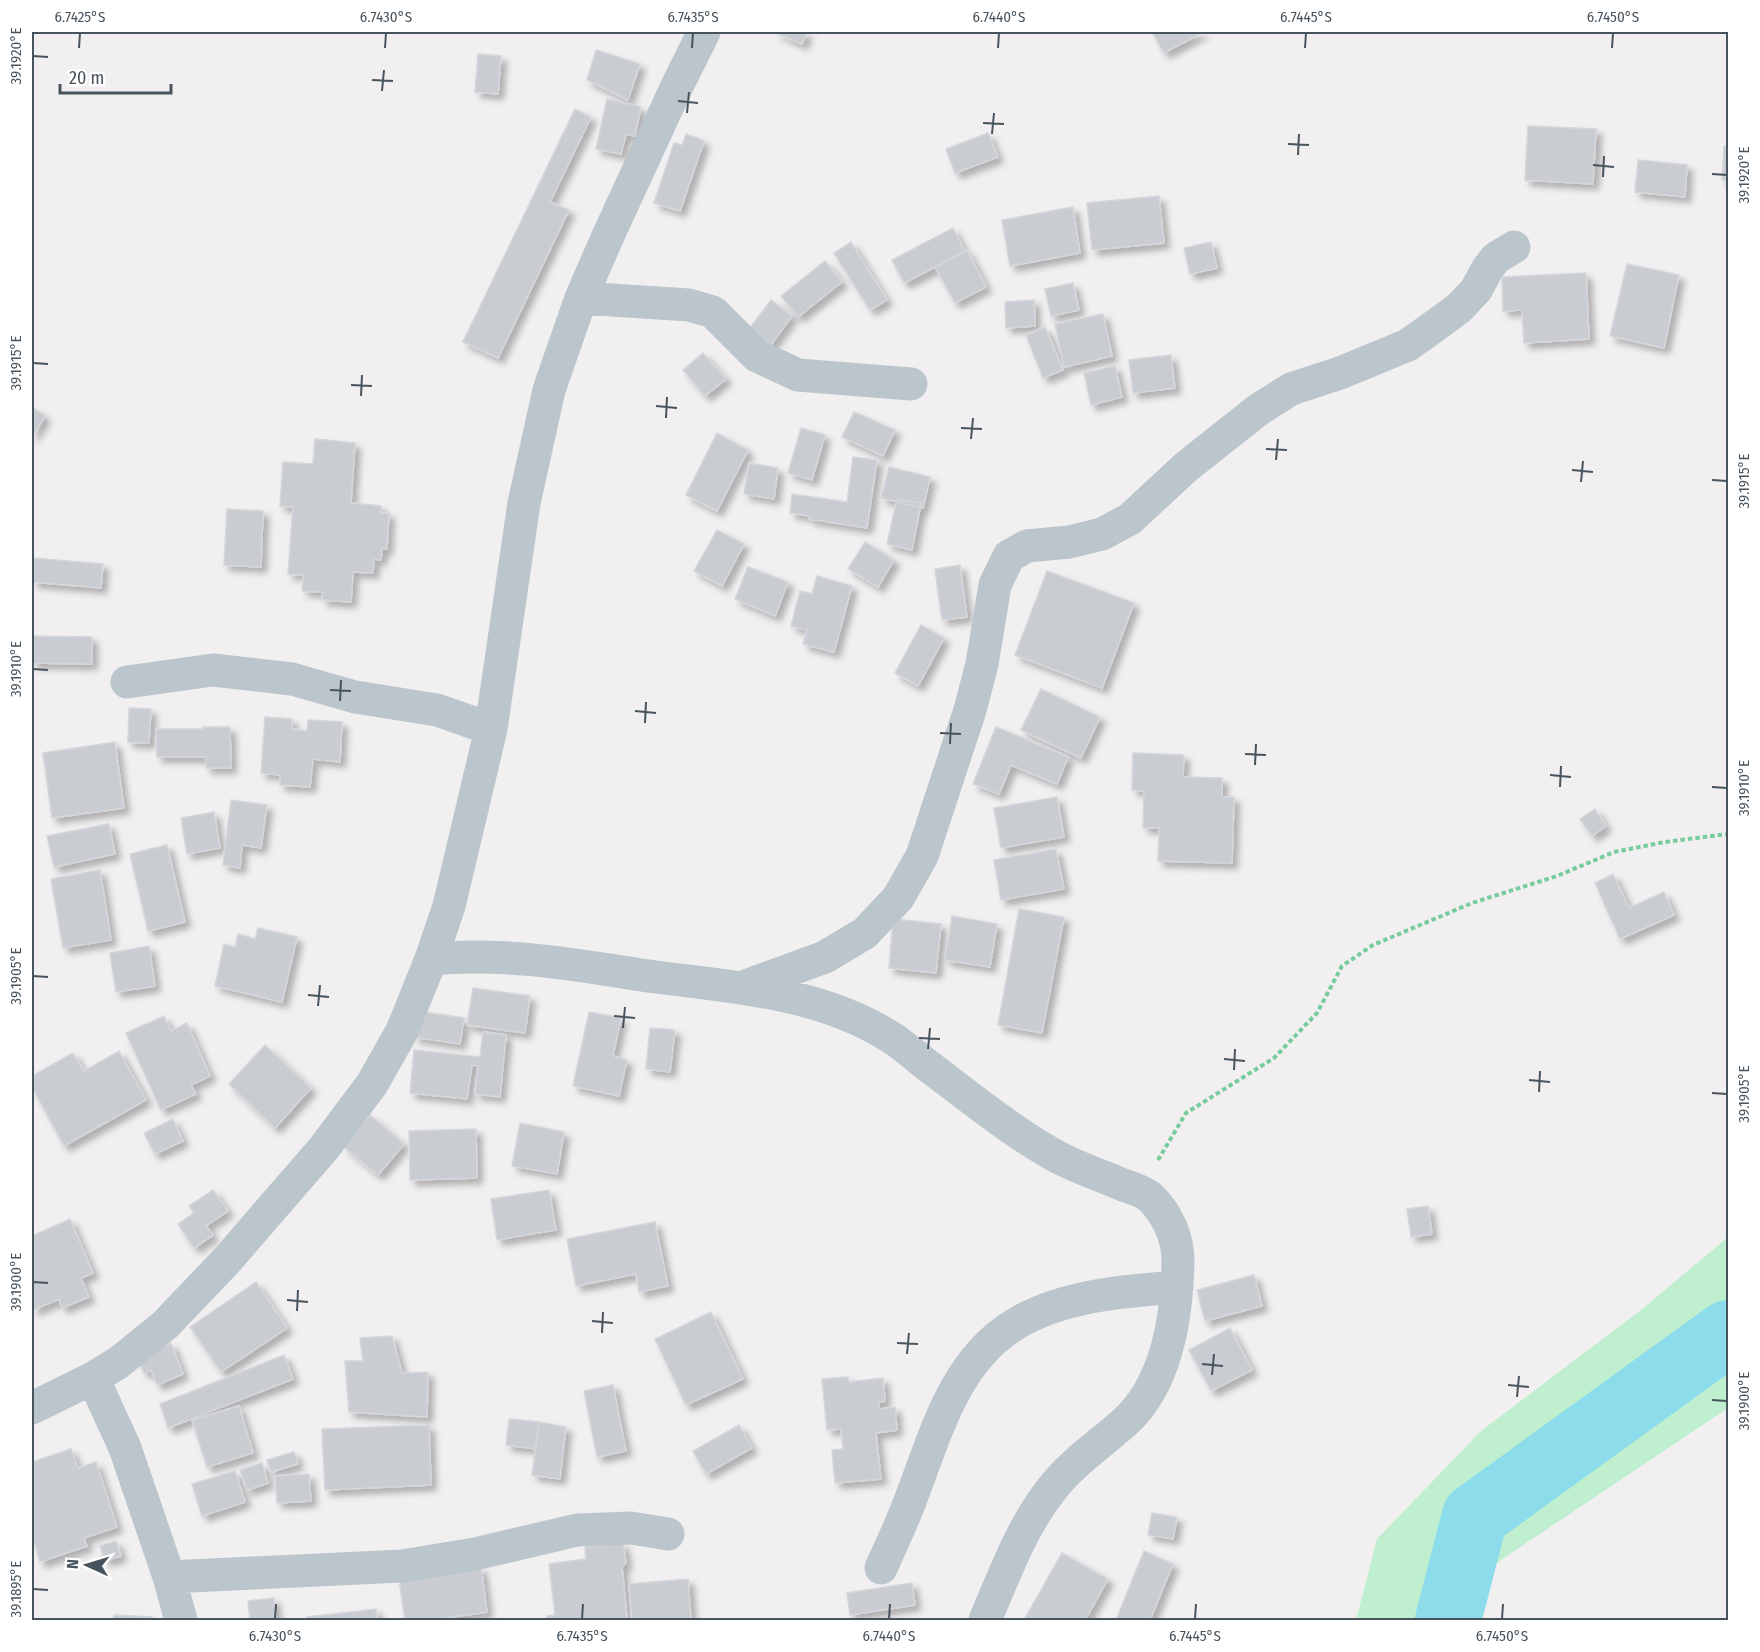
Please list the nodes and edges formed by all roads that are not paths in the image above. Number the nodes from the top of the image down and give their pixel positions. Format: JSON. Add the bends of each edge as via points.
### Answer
{"nodes":[{"id":1,"x":704,"y":32,"type":"edge"},
{"id":2,"x":1514,"y":248,"type":"dead end"},
{"id":3,"x":581,"y":298,"type":"junction"},
{"id":4,"x":910,"y":384,"type":"dead end"},
{"id":5,"x":127,"y":682,"type":"dead end"},
{"id":6,"x":491,"y":729,"type":"junction"},
{"id":7,"x":431,"y":959,"type":"junction"},
{"id":8,"x":743,"y":987,"type":"junction"},
{"id":9,"x":1177,"y":1287,"type":"junction"},
{"id":10,"x":93,"y":1378,"type":"junction"},
{"id":11,"x":32,"y":1408,"type":"edge"},
{"id":12,"x":668,"y":1534,"type":"dead end"},
{"id":13,"x":881,"y":1568,"type":"dead end"},
{"id":14,"x":169,"y":1577,"type":"junction"},
{"id":15,"x":181,"y":1620,"type":"edge"},
{"id":16,"x":985,"y":1620,"type":"edge"}],
"edges":[{"from":1,"to":3,"type":"street"},
{"from":2,"to":8,"type":"street","via":[[1496,258],[1476,290],[1437,325],[1408,345],[1291,389],[1186,467],[1130,519],[1102,534],[1027,546],[1009,556],[995,585],[970,710],[922,856],[898,898],[865,933],[825,957]]},
{"from":3,"to":4,"type":"street","via":[[689,305],[713,312],[757,356],[798,375]]},
{"from":3,"to":6,"type":"street","via":[[535,444]]},
{"from":5,"to":6,"type":"street","via":[[213,670],[292,679],[355,697],[437,710]]},
{"from":6,"to":7,"type":"street","via":[[449,906]]},
{"from":7,"to":8,"type":"street","via":[[465,956],[549,961]]},
{"from":7,"to":10,"type":"street","via":[[402,1031],[372,1084],[324,1148],[228,1260],[165,1325]]},
{"from":8,"to":9,"type":"street","via":[[809,1002],[866,1024],[892,1038],[1048,1152],[1150,1196],[1169,1221],[1178,1245]]},
{"from":9,"to":13,"type":"street","via":[[1125,1291],[1049,1309],[1014,1324],[980,1352],[958,1383]]},
{"from":9,"to":16,"type":"street","via":[[1164,1358],[1148,1395],[1129,1418],[1075,1463],[1051,1490],[1031,1518]]},
{"from":10,"to":11,"type":"street"},
{"from":10,"to":14,"type":"street","via":[[125,1448]]},
{"from":12,"to":14,"type":"street","via":[[631,1528],[577,1530],[402,1566]]},
{"from":14,"to":15,"type":"street"}]}
